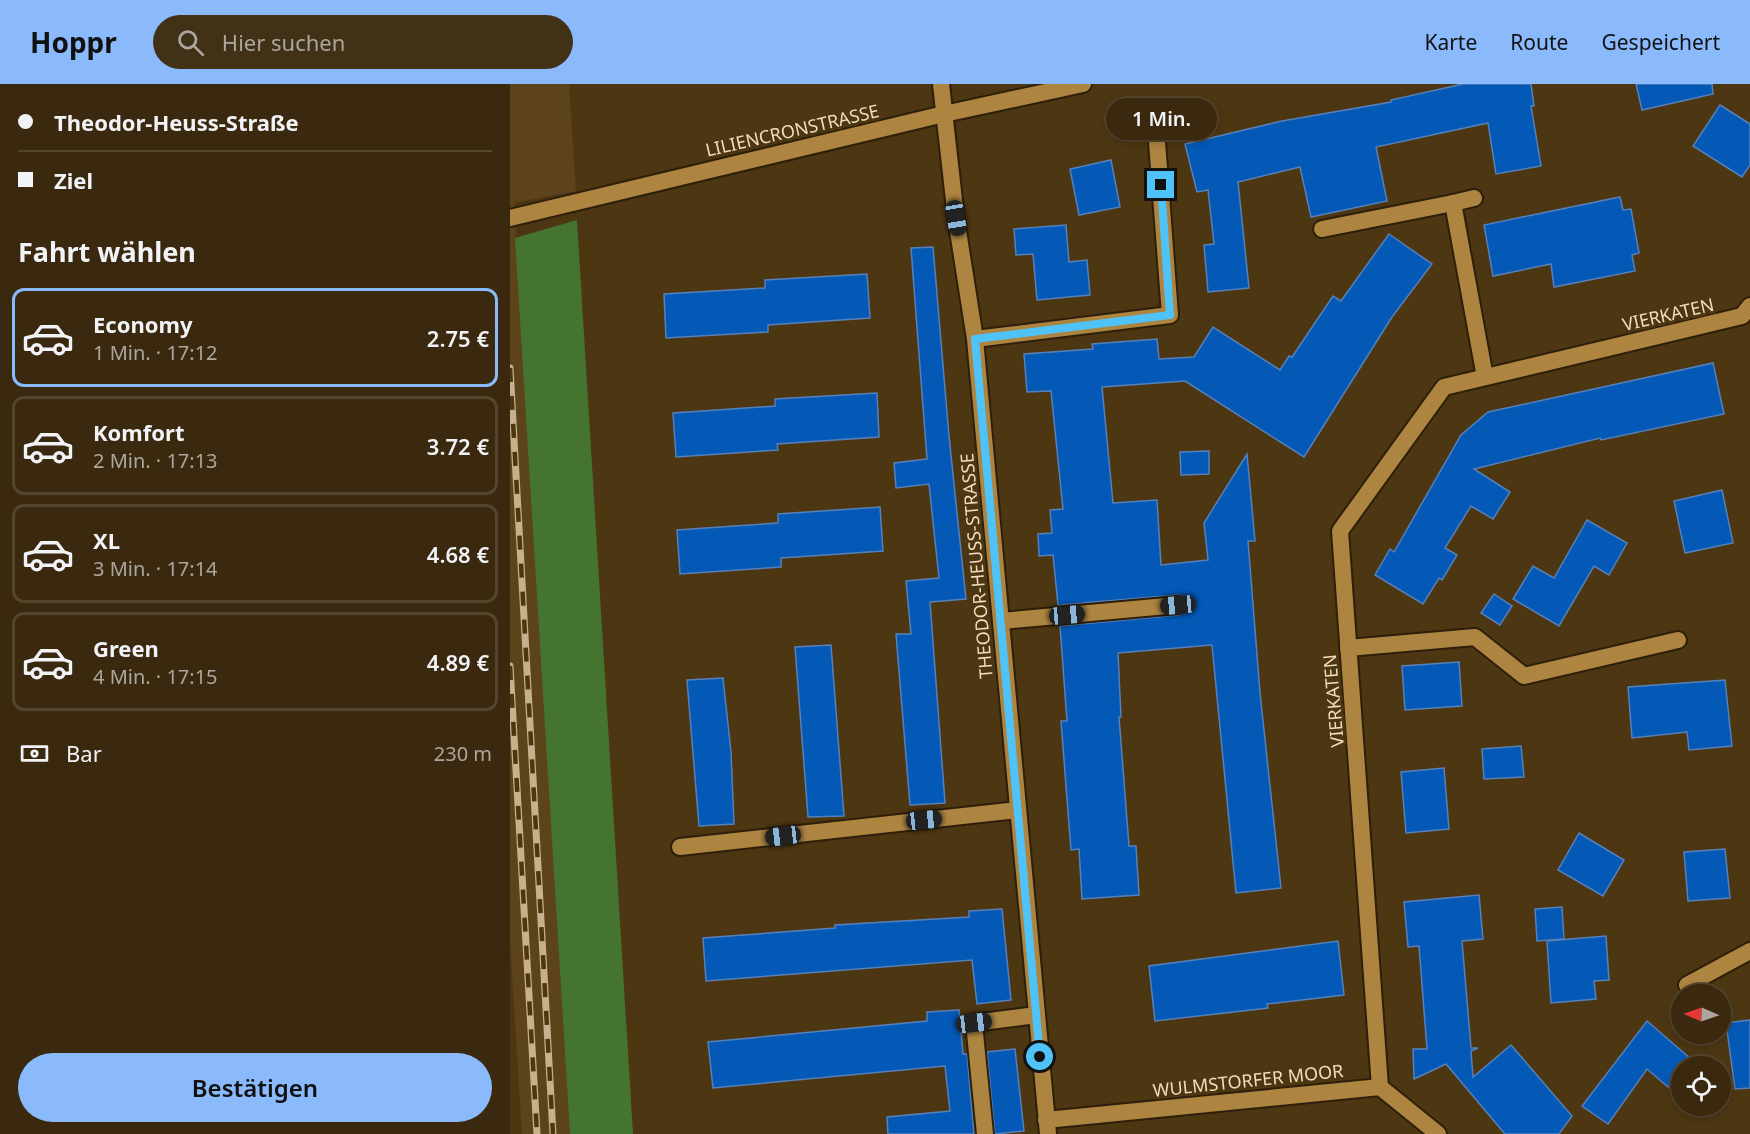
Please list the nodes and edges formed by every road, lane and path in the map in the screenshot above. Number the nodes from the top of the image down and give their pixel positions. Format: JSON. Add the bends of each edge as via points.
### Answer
{"nodes":[{"id":1,"x":941,"y":84,"type":"edge"},
{"id":2,"x":1083,"y":84,"type":"edge"},
{"id":3,"x":944,"y":114,"type":"junction"},
{"id":4,"x":1157,"y":142,"type":"dead end"},
{"id":5,"x":1474,"y":198,"type":"dead end"},
{"id":6,"x":1453,"y":203,"type":"junction"},
{"id":7,"x":510,"y":218,"type":"edge"},
{"id":8,"x":1322,"y":229,"type":"dead end"},
{"id":9,"x":1750,"y":306,"type":"edge"},
{"id":10,"x":975,"y":339,"type":"junction"},
{"id":11,"x":1485,"y":377,"type":"junction"},
{"id":12,"x":1178,"y":605,"type":"dead end"},
{"id":13,"x":1000,"y":621,"type":"junction"},
{"id":14,"x":1678,"y":640,"type":"dead end"},
{"id":15,"x":1348,"y":648,"type":"junction"},
{"id":16,"x":1018,"y":810,"type":"junction"},
{"id":17,"x":680,"y":847,"type":"dead end"},
{"id":18,"x":1750,"y":951,"type":"edge"},
{"id":19,"x":1689,"y":984,"type":"edge"},
{"id":20,"x":1036,"y":1015,"type":"junction"},
{"id":21,"x":1380,"y":1087,"type":"junction"},
{"id":22,"x":1047,"y":1127,"type":"edge"},
{"id":23,"x":985,"y":1134,"type":"edge"},
{"id":24,"x":1438,"y":1134,"type":"edge"}],
"edges":[{"from":1,"to":3,"type":"street","name":"THEODOR-HEUSS-STRASSE"},
{"from":2,"to":3,"type":"street","name":"LILIENCRONSTRASSE"},
{"from":3,"to":7,"type":"street","name":"LILIENCRONSTRASSE"},
{"from":3,"to":10,"type":"street","name":"THEODOR-HEUSS-STRASSE"},
{"from":4,"to":10,"type":"street","via":[[1170,315]]},
{"from":5,"to":6,"type":"street"},
{"from":6,"to":8,"type":"street"},
{"from":6,"to":11,"type":"street"},
{"from":9,"to":11,"type":"street","name":"VIERKATEN","via":[[1742,316]]},
{"from":10,"to":13,"type":"street","name":"THEODOR-HEUSS-STRASSE"},
{"from":11,"to":15,"type":"street","name":"VIERKATEN","via":[[1444,387],[1340,531]]},
{"from":12,"to":13,"type":"street"},
{"from":13,"to":16,"type":"street","name":"THEODOR-HEUSS-STRASSE"},
{"from":14,"to":15,"type":"street","via":[[1524,676],[1475,637]]},
{"from":15,"to":21,"type":"street","name":"VIERKATEN"},
{"from":16,"to":17,"type":"street"},
{"from":16,"to":20,"type":"street","name":"THEODOR-HEUSS-STRASSE"},
{"from":18,"to":19,"type":"street"},
{"from":20,"to":22,"type":"street","name":"THEODOR-HEUSS-STRASSE"},
{"from":20,"to":23,"type":"street","via":[[974,1023]]},
{"from":21,"to":22,"type":"street","name":"WULMSTORFER MOOR"},
{"from":21,"to":24,"type":"street"}]}
